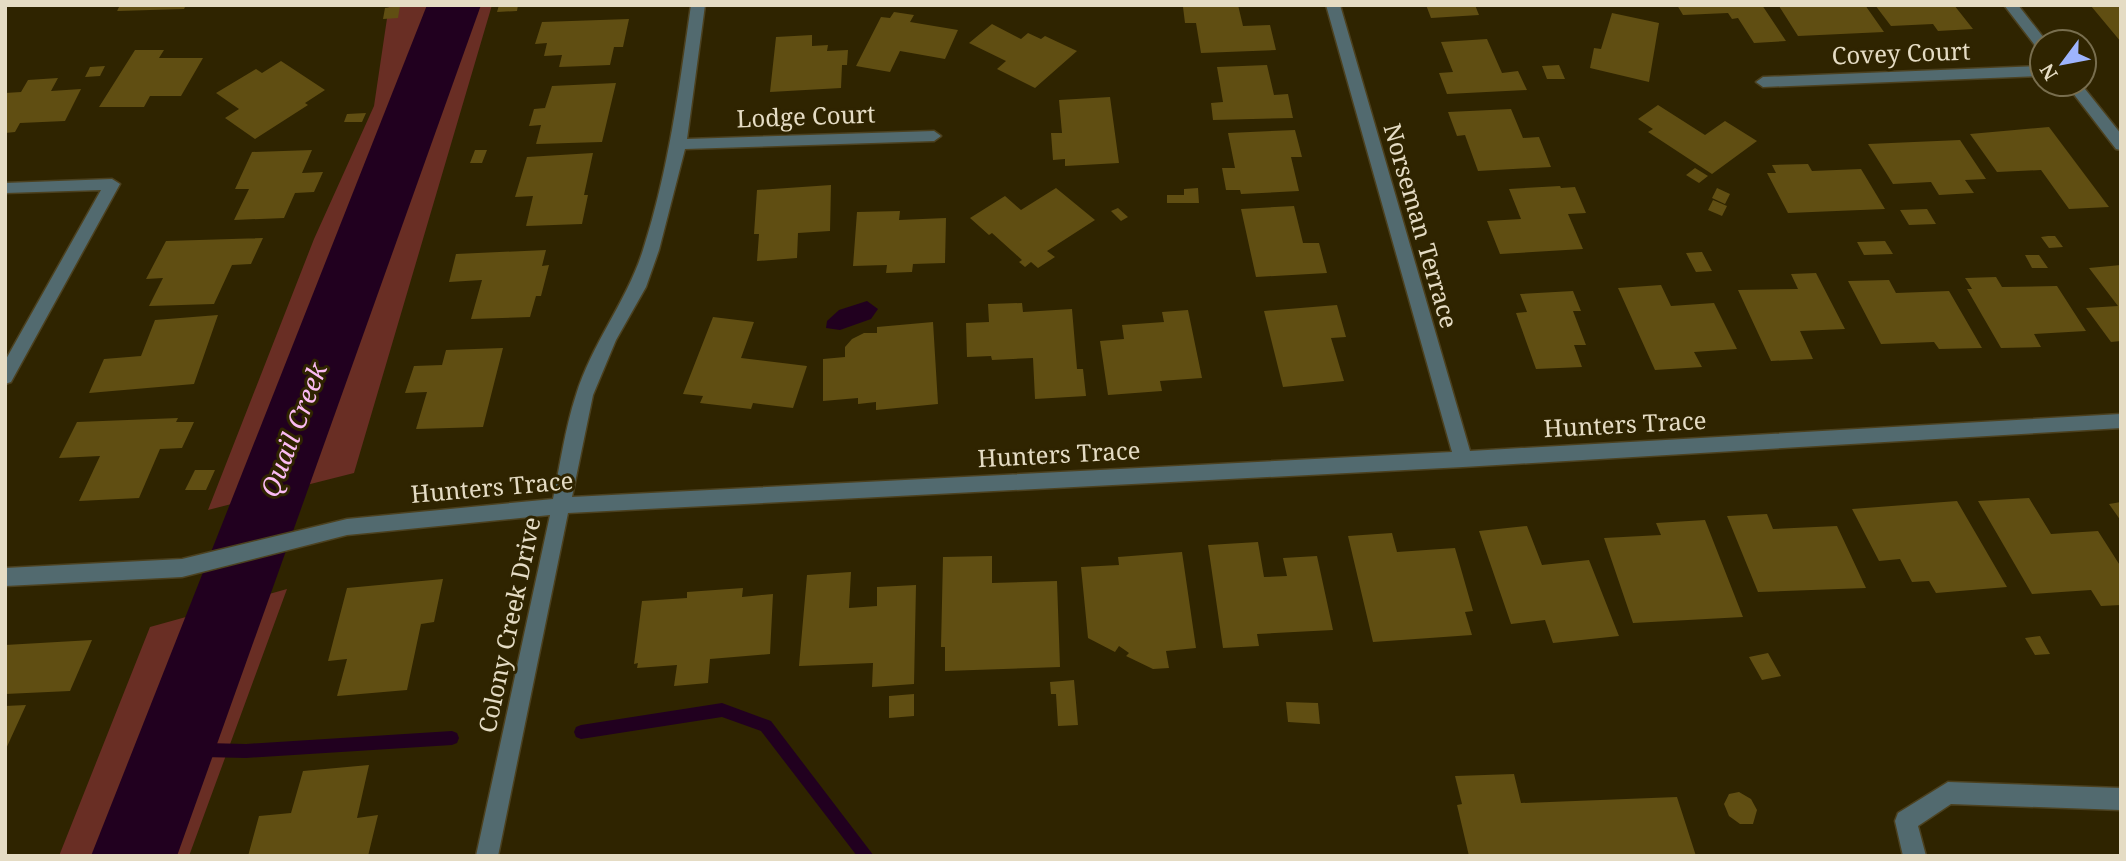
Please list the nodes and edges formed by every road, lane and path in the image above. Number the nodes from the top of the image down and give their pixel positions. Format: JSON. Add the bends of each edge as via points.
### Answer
{"nodes":[{"id":1,"x":698,"y":5,"type":"edge"},
{"id":2,"x":1333,"y":5,"type":"edge"},
{"id":3,"x":2011,"y":5,"type":"edge"},
{"id":4,"x":2029,"y":28,"type":"edge"},
{"id":5,"x":2028,"y":72,"type":"edge"},
{"id":6,"x":1763,"y":82,"type":"dead end"},
{"id":7,"x":2084,"y":98,"type":"edge"},
{"id":8,"x":934,"y":136,"type":"dead end"},
{"id":9,"x":679,"y":144,"type":"junction"},
{"id":10,"x":2121,"y":145,"type":"edge"},
{"id":11,"x":5,"y":188,"type":"edge"},
{"id":12,"x":5,"y":377,"type":"edge"},
{"id":13,"x":2121,"y":421,"type":"edge"},
{"id":14,"x":1463,"y":459,"type":"junction"},
{"id":15,"x":559,"y":506,"type":"junction"},
{"id":16,"x":5,"y":577,"type":"edge"},
{"id":17,"x":2121,"y":799,"type":"edge"},
{"id":18,"x":487,"y":856,"type":"edge"},
{"id":19,"x":1915,"y":856,"type":"edge"}],
"edges":[{"from":1,"to":9,"type":"street","name":"Colony Creek Drive"},
{"from":2,"to":14,"type":"street","name":"Norseman Terrace"},
{"from":3,"to":4,"type":"street"},
{"from":5,"to":6,"type":"street","name":"Covey Court"},
{"from":7,"to":10,"type":"street"},
{"from":8,"to":9,"type":"street","name":"Lodge Court"},
{"from":9,"to":15,"type":"street","name":"Colony Creek Drive","via":[[638,287],[608,338],[584,395]]},
{"from":11,"to":12,"type":"street","via":[[112,184]]},
{"from":13,"to":14,"type":"street","name":"Hunters Trace"},
{"from":14,"to":15,"type":"street","name":"Hunters Trace"},
{"from":15,"to":16,"type":"street","name":"Hunters Trace","via":[[347,527],[182,568]]},
{"from":15,"to":18,"type":"street","name":"Colony Creek Drive"},
{"from":17,"to":19,"type":"street","via":[[1948,793],[1906,821]]}]}
